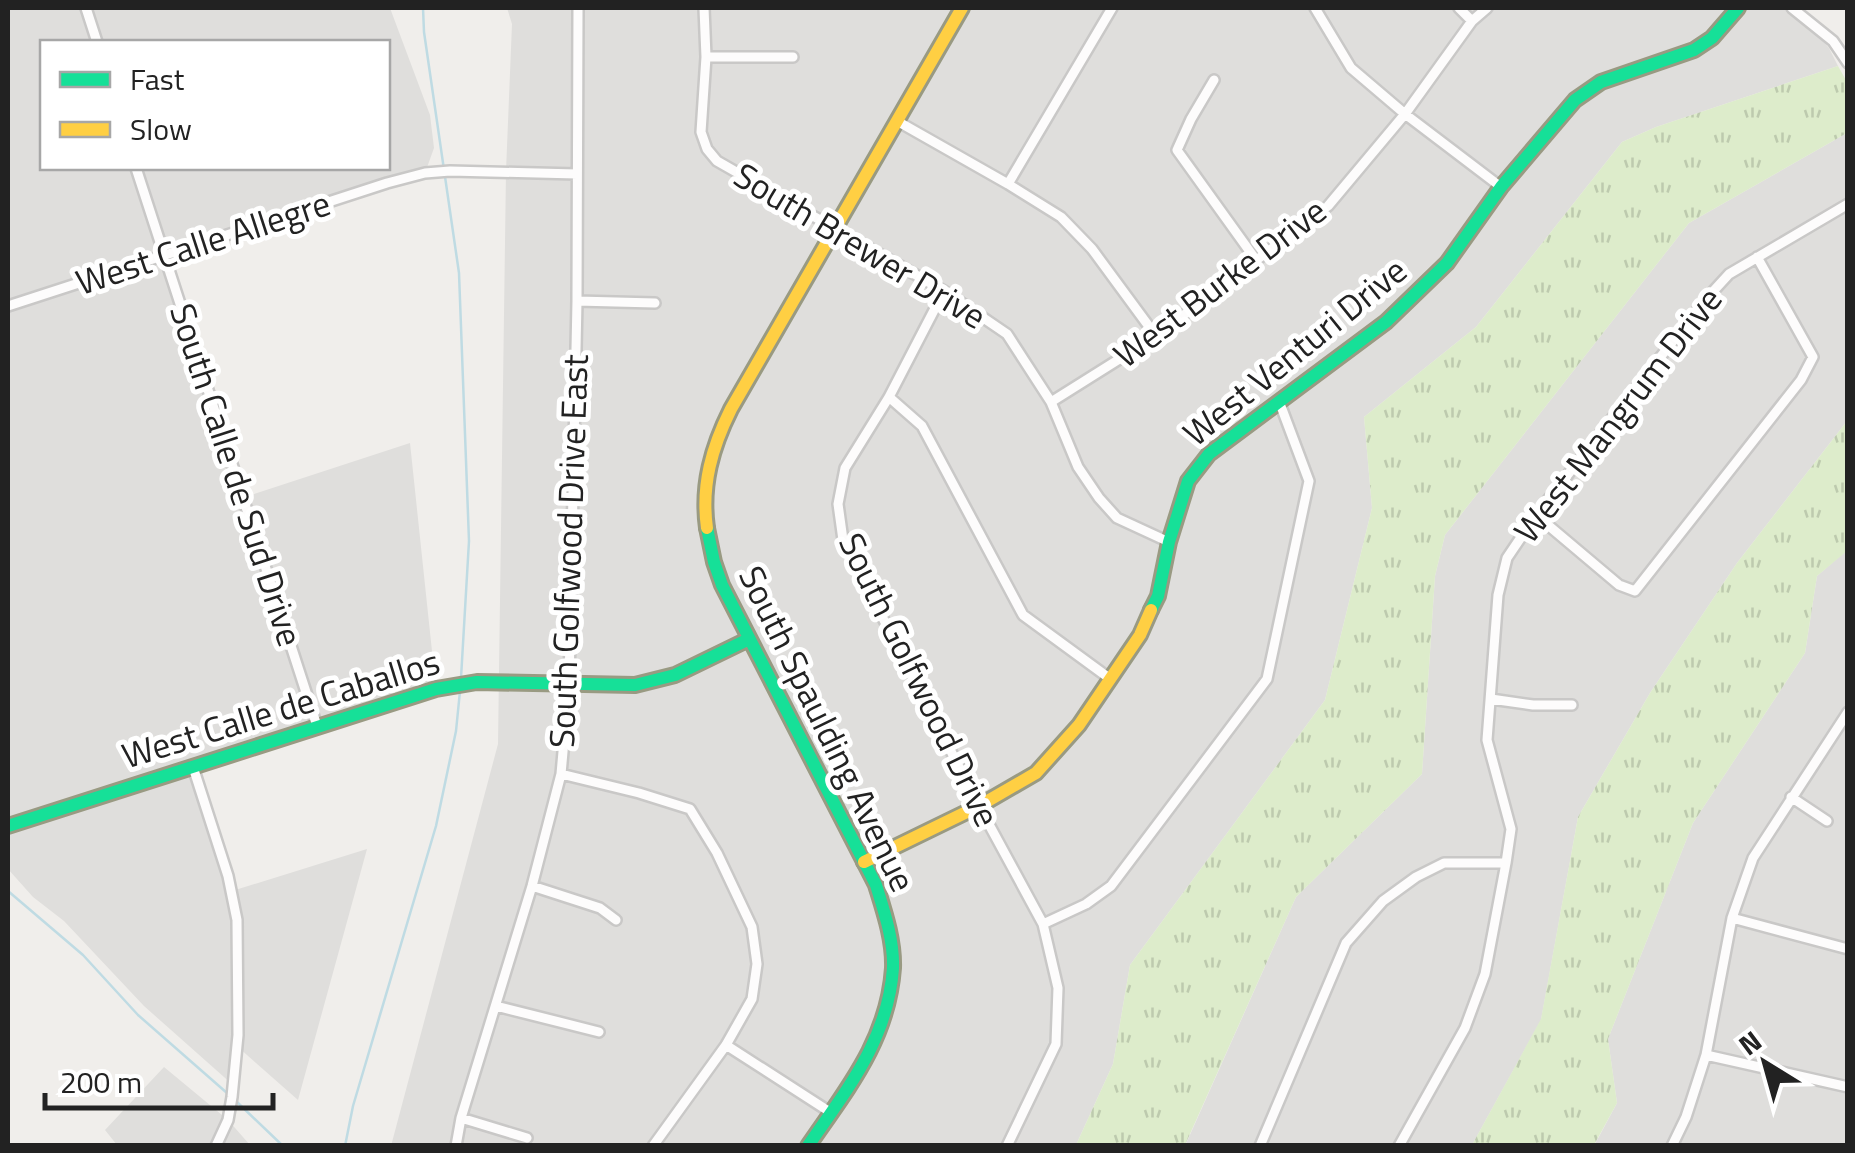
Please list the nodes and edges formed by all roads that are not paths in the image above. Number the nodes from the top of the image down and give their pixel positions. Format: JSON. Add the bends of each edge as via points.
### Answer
{"nodes":[{"id":1,"x":86,"y":8,"type":"edge"},
{"id":2,"x":578,"y":8,"type":"edge"},
{"id":3,"x":704,"y":8,"type":"edge"},
{"id":4,"x":962,"y":8,"type":"edge"},
{"id":5,"x":1112,"y":8,"type":"edge"},
{"id":6,"x":1315,"y":8,"type":"edge"},
{"id":7,"x":1459,"y":8,"type":"edge"},
{"id":8,"x":1487,"y":8,"type":"edge"},
{"id":9,"x":1738,"y":8,"type":"edge"},
{"id":10,"x":1792,"y":8,"type":"edge"},
{"id":11,"x":1472,"y":21,"type":"junction"},
{"id":12,"x":96,"y":40,"type":"edge"},
{"id":13,"x":793,"y":57,"type":"dead end"},
{"id":14,"x":706,"y":58,"type":"junction"},
{"id":15,"x":1848,"y":62,"type":"edge"},
{"id":16,"x":1214,"y":80,"type":"dead end"},
{"id":17,"x":1405,"y":114,"type":"junction"},
{"id":18,"x":897,"y":120,"type":"junction"},
{"id":19,"x":137,"y":170,"type":"edge"},
{"id":20,"x":578,"y":174,"type":"junction"},
{"id":21,"x":1008,"y":184,"type":"junction"},
{"id":22,"x":1501,"y":187,"type":"junction"},
{"id":23,"x":1848,"y":204,"type":"edge"},
{"id":24,"x":836,"y":228,"type":"junction"},
{"id":25,"x":163,"y":256,"type":"junction"},
{"id":26,"x":1757,"y":257,"type":"junction"},
{"id":27,"x":1256,"y":260,"type":"junction"},
{"id":28,"x":944,"y":291,"type":"junction"},
{"id":29,"x":577,"y":301,"type":"junction"},
{"id":30,"x":654,"y":303,"type":"dead end"},
{"id":31,"x":8,"y":306,"type":"edge"},
{"id":32,"x":1156,"y":336,"type":"junction"},
{"id":33,"x":889,"y":397,"type":"junction"},
{"id":34,"x":1279,"y":401,"type":"junction"},
{"id":35,"x":1051,"y":402,"type":"junction"},
{"id":36,"x":1536,"y":515,"type":"junction"},
{"id":37,"x":1169,"y":542,"type":"junction"},
{"id":38,"x":749,"y":639,"type":"junction"},
{"id":39,"x":1109,"y":678,"type":"junction"},
{"id":40,"x":570,"y":685,"type":"junction"},
{"id":41,"x":1492,"y":700,"type":"junction"},
{"id":42,"x":1572,"y":705,"type":"dead end"},
{"id":43,"x":1848,"y":712,"type":"edge"},
{"id":44,"x":318,"y":726,"type":"junction"},
{"id":45,"x":193,"y":767,"type":"junction"},
{"id":46,"x":561,"y":774,"type":"junction"},
{"id":47,"x":1791,"y":797,"type":"junction"},
{"id":48,"x":979,"y":806,"type":"junction"},
{"id":49,"x":1827,"y":821,"type":"dead end"},
{"id":50,"x":8,"y":826,"type":"edge"},
{"id":51,"x":864,"y":862,"type":"junction"},
{"id":52,"x":1506,"y":864,"type":"junction"},
{"id":53,"x":532,"y":886,"type":"junction"},
{"id":54,"x":1732,"y":918,"type":"junction"},
{"id":55,"x":616,"y":920,"type":"dead end"},
{"id":56,"x":1042,"y":924,"type":"junction"},
{"id":57,"x":1848,"y":949,"type":"edge"},
{"id":58,"x":496,"y":1006,"type":"junction"},
{"id":59,"x":599,"y":1032,"type":"dead end"},
{"id":60,"x":726,"y":1044,"type":"junction"},
{"id":61,"x":1706,"y":1056,"type":"junction"},
{"id":62,"x":1848,"y":1087,"type":"edge"},
{"id":63,"x":830,"y":1112,"type":"junction"},
{"id":64,"x":462,"y":1118,"type":"junction"},
{"id":65,"x":526,"y":1138,"type":"dead end"},
{"id":66,"x":216,"y":1146,"type":"edge"},
{"id":67,"x":456,"y":1146,"type":"edge"},
{"id":68,"x":653,"y":1146,"type":"edge"},
{"id":69,"x":808,"y":1146,"type":"edge"},
{"id":70,"x":1007,"y":1146,"type":"edge"},
{"id":71,"x":1260,"y":1146,"type":"edge"},
{"id":72,"x":1399,"y":1146,"type":"edge"},
{"id":73,"x":1672,"y":1146,"type":"edge"}],
"edges":[{"from":1,"to":12,"type":"street"},
{"from":2,"to":20,"type":"street","name":"South Golfwood Drive East"},
{"from":3,"to":14,"type":"street","name":"South Brewer Drive"},
{"from":4,"to":18,"type":"street","name":"South Spaulding Avenue"},
{"from":5,"to":21,"type":"street"},
{"from":6,"to":17,"type":"street","via":[[1351,68]]},
{"from":7,"to":11,"type":"street"},
{"from":8,"to":11,"type":"street","name":"West Burke Drive"},
{"from":9,"to":22,"type":"street","name":"West Venturi Drive","via":[[1694,50],[1601,82],[1576,100]]},
{"from":10,"to":15,"type":"street"},
{"from":11,"to":17,"type":"street","name":"West Burke Drive"},
{"from":13,"to":14,"type":"street"},
{"from":14,"to":24,"type":"street","name":"South Brewer Drive","via":[[701,132],[716,161]]},
{"from":16,"to":27,"type":"street","via":[[1176,150]]},
{"from":17,"to":22,"type":"street"},
{"from":17,"to":27,"type":"street","name":"West Burke Drive","via":[[1328,206]]},
{"from":18,"to":21,"type":"street"},
{"from":18,"to":24,"type":"street","name":"South Spaulding Avenue"},
{"from":19,"to":25,"type":"street","name":"South Calle de Sud Drive"},
{"from":20,"to":25,"type":"street","name":"West Calle Allegre","via":[[431,172]]},
{"from":20,"to":29,"type":"street","name":"South Golfwood Drive East"},
{"from":21,"to":32,"type":"street","via":[[1061,217],[1092,248]]},
{"from":22,"to":34,"type":"street","name":"West Venturi Drive","via":[[1447,263],[1386,322]]},
{"from":23,"to":26,"type":"street","name":"West Mangrum Drive"},
{"from":24,"to":28,"type":"street","name":"South Brewer Drive"},
{"from":24,"to":38,"type":"street","name":"South Spaulding Avenue","via":[[710,457],[706,533]]},
{"from":25,"to":31,"type":"street","name":"West Calle Allegre"},
{"from":25,"to":44,"type":"street","name":"South Calle de Sud Drive"},
{"from":26,"to":36,"type":"street","name":"West Mangrum Drive","via":[[1706,298]]},
{"from":26,"to":36,"type":"street","via":[[1814,358],[1634,591]]},
{"from":27,"to":32,"type":"street","name":"West Burke Drive"},
{"from":28,"to":33,"type":"street","name":"South Golfwood Drive"},
{"from":28,"to":35,"type":"street","name":"South Brewer Drive","via":[[1008,334]]},
{"from":29,"to":30,"type":"street"},
{"from":29,"to":40,"type":"street","name":"South Golfwood Drive East"},
{"from":32,"to":35,"type":"street","name":"West Burke Drive"},
{"from":33,"to":39,"type":"street","via":[[922,426],[1023,615]]},
{"from":33,"to":48,"type":"street","name":"South Golfwood Drive","via":[[845,468],[838,504],[843,540]]},
{"from":34,"to":37,"type":"street","name":"West Venturi Drive","via":[[1209,454],[1188,481]]},
{"from":34,"to":56,"type":"street","via":[[1309,481],[1268,679],[1111,886]]},
{"from":35,"to":37,"type":"street","name":"South Brewer Drive","via":[[1099,498],[1118,518]]},
{"from":36,"to":41,"type":"street","name":"West Mangrum Drive","via":[[1507,558],[1498,595]]},
{"from":37,"to":39,"type":"street","name":"West Venturi Drive","via":[[1158,596]]},
{"from":38,"to":40,"type":"street","name":"West Calle de Caballos","via":[[675,675],[636,685]]},
{"from":38,"to":51,"type":"street","name":"South Spaulding Avenue"},
{"from":39,"to":48,"type":"street","name":"West Venturi Drive","via":[[1036,773]]},
{"from":40,"to":44,"type":"street","name":"West Calle de Caballos","via":[[476,682]]},
{"from":40,"to":46,"type":"street","name":"South Golfwood Drive East"},
{"from":41,"to":42,"type":"street"},
{"from":41,"to":52,"type":"street","name":"West Mangrum Drive","via":[[1487,740],[1511,829]]},
{"from":43,"to":47,"type":"street"},
{"from":44,"to":45,"type":"street","name":"West Calle de Caballos"},
{"from":45,"to":50,"type":"street","name":"West Calle de Caballos"},
{"from":45,"to":66,"type":"street","via":[[237,920],[238,1035],[228,1120]]},
{"from":46,"to":53,"type":"street","name":"South Golfwood Drive East"},
{"from":46,"to":60,"type":"street","via":[[690,809],[717,853],[752,928],[757,964],[752,999]]},
{"from":47,"to":49,"type":"street"},
{"from":47,"to":54,"type":"street","via":[[1753,858]]},
{"from":48,"to":51,"type":"street","name":"West Venturi Drive"},
{"from":48,"to":56,"type":"street","name":"South Golfwood Drive"},
{"from":51,"to":63,"type":"street","name":"South Spaulding Avenue","via":[[887,921],[893,965],[884,1020]]},
{"from":52,"to":71,"type":"street","via":[[1444,864],[1383,901],[1346,944]]},
{"from":52,"to":72,"type":"street","name":"West Mangrum Drive","via":[[1485,974],[1465,1028]]},
{"from":53,"to":55,"type":"street","via":[[600,908]]},
{"from":53,"to":58,"type":"street","name":"South Golfwood Drive East"},
{"from":54,"to":57,"type":"street"},
{"from":54,"to":61,"type":"street"},
{"from":56,"to":70,"type":"street","name":"South Golfwood Drive","via":[[1058,988],[1056,1044]]},
{"from":58,"to":59,"type":"street"},
{"from":58,"to":64,"type":"street","name":"South Golfwood Drive East"},
{"from":60,"to":63,"type":"street"},
{"from":60,"to":68,"type":"street"},
{"from":61,"to":62,"type":"street"},
{"from":61,"to":73,"type":"street"},
{"from":63,"to":69,"type":"street","name":"South Spaulding Avenue"},
{"from":64,"to":65,"type":"street"},
{"from":64,"to":67,"type":"street","name":"South Golfwood Drive East"}]}
